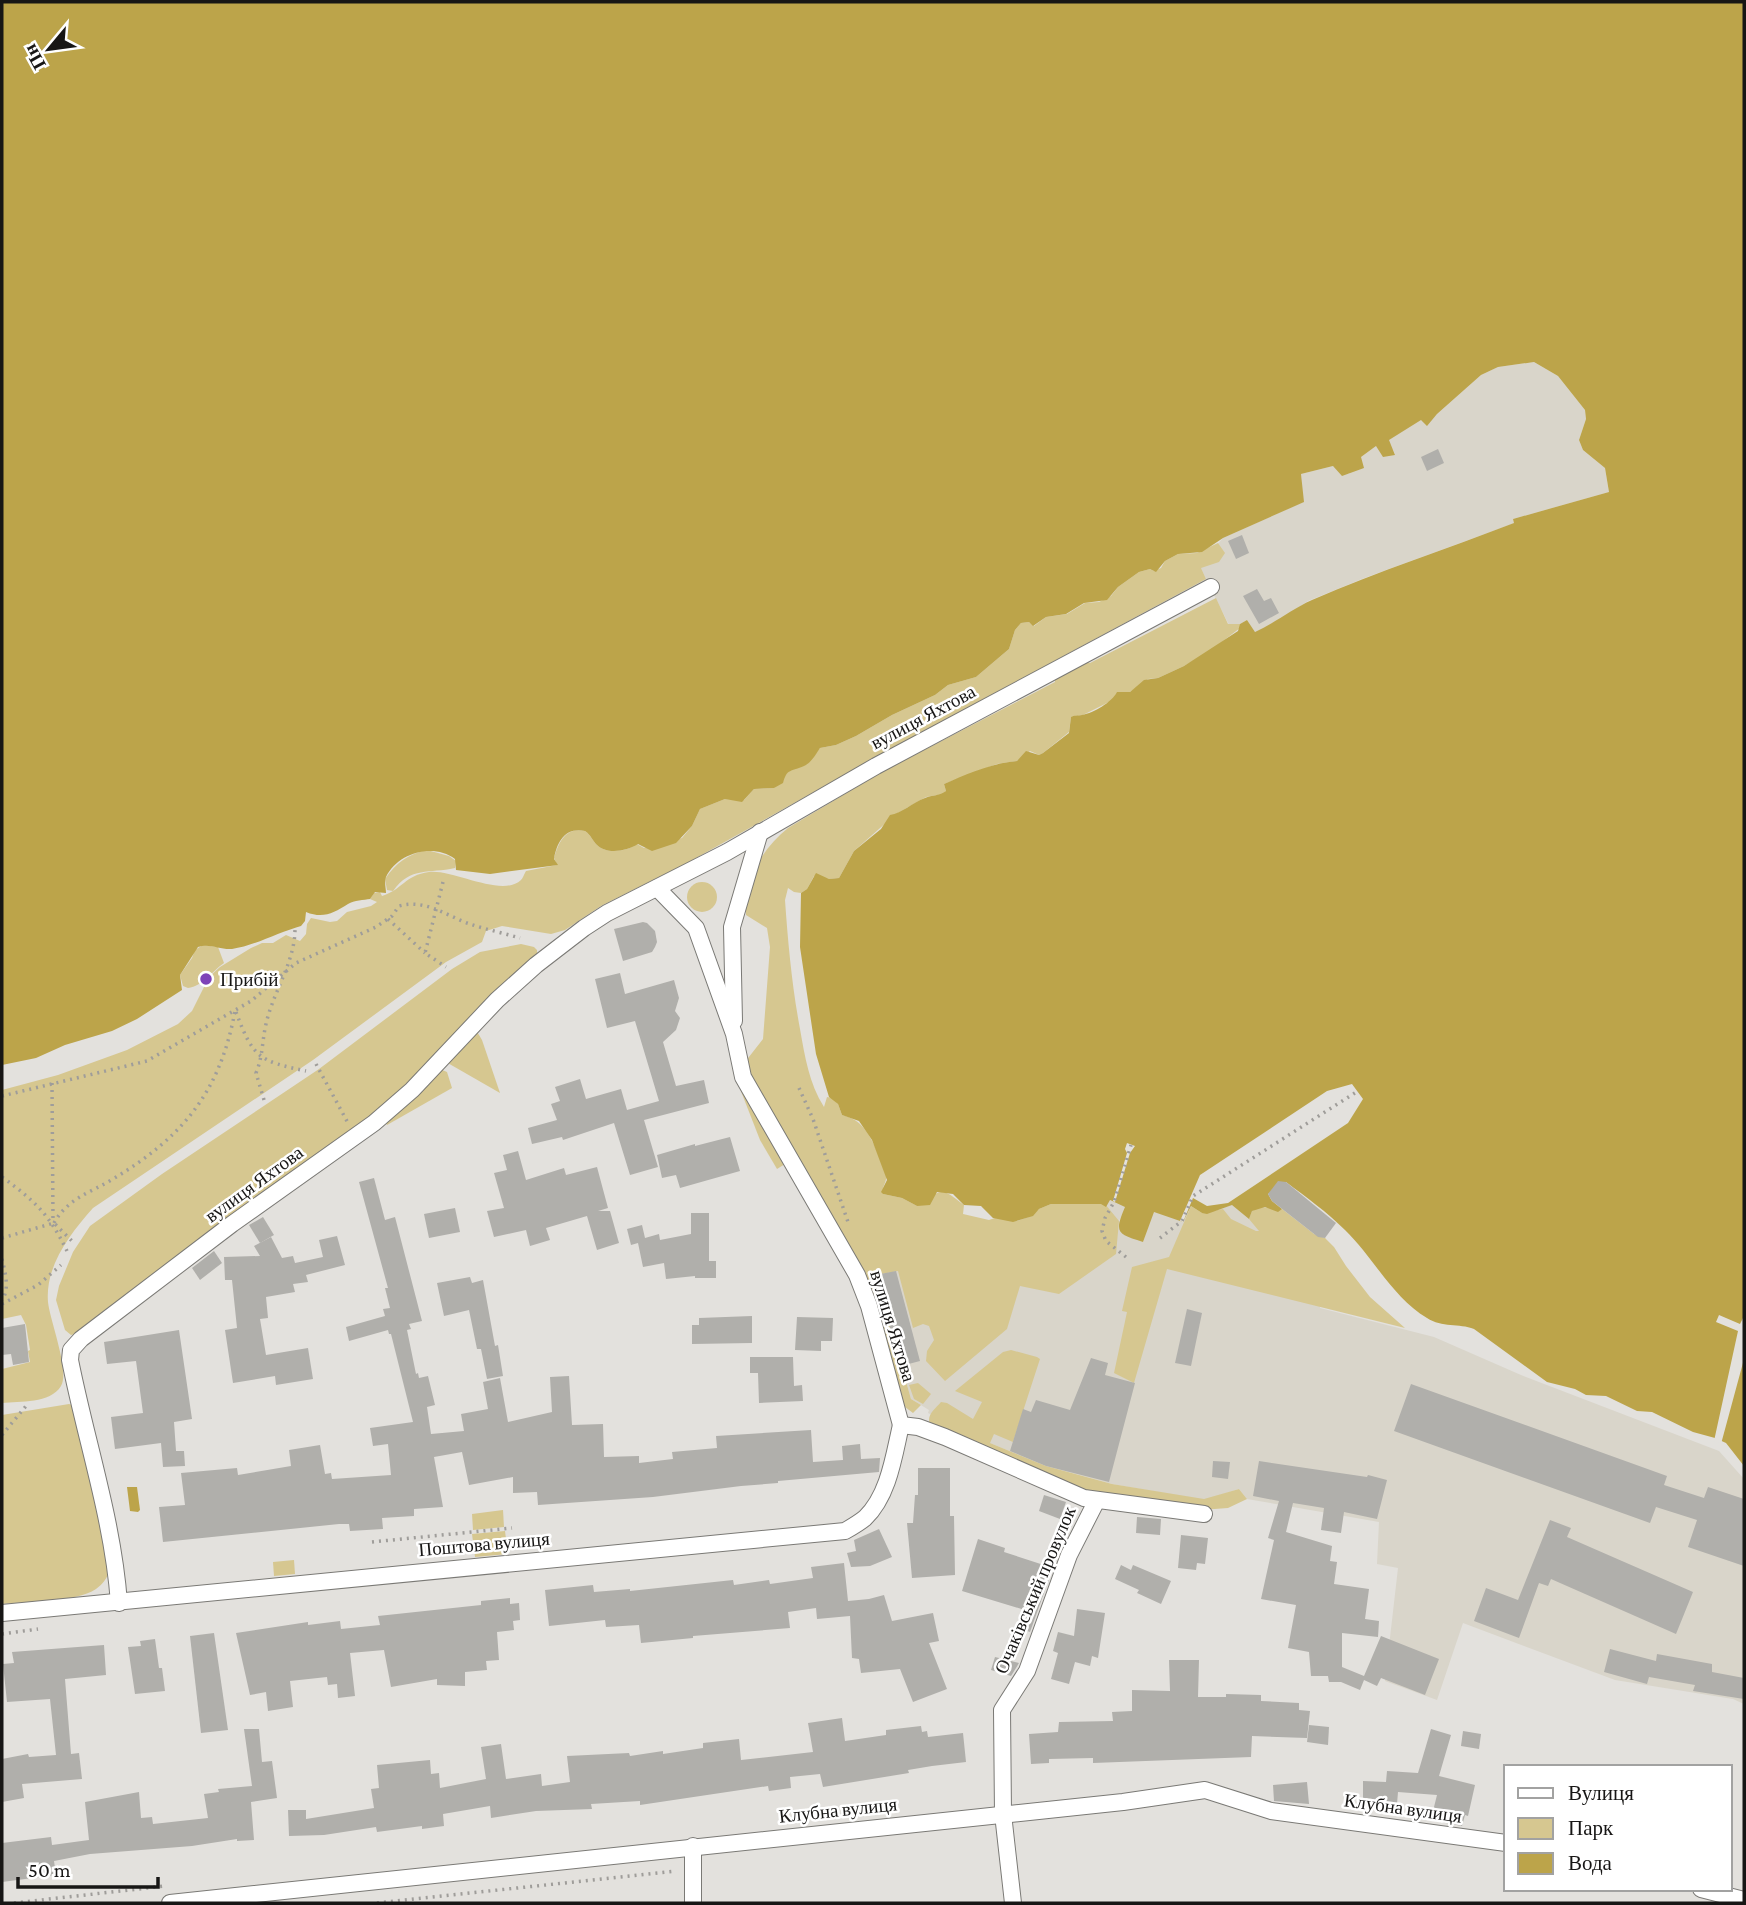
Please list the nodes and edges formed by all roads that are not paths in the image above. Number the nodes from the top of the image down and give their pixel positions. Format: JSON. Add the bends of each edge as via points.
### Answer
{"nodes":[{"id":1,"x":1210,"y":587,"type":"dead end"},
{"id":2,"x":760,"y":832,"type":"junction"},
{"id":3,"x":657,"y":888,"type":"junction"},
{"id":4,"x":734,"y":1034,"type":"junction"},
{"id":5,"x":901,"y":1424,"type":"junction"},
{"id":6,"x":1097,"y":1500,"type":"junction"},
{"id":7,"x":1204,"y":1514,"type":"dead end"},
{"id":8,"x":119,"y":1602,"type":"junction"},
{"id":9,"x":2,"y":1613,"type":"edge"},
{"id":10,"x":1003,"y":1814,"type":"junction"},
{"id":11,"x":1504,"y":1843,"type":"edge"},
{"id":12,"x":693,"y":1846,"type":"junction"},
{"id":13,"x":1709,"y":1891,"type":"edge"},
{"id":14,"x":1744,"y":1900,"type":"edge"},
{"id":15,"x":170,"y":1903,"type":"edge"},
{"id":16,"x":693,"y":1903,"type":"edge"},
{"id":17,"x":1013,"y":1903,"type":"edge"}],
"edges":[{"from":1,"to":2,"type":"street","name":"вулиця Яхтова"},
{"from":2,"to":3,"type":"street","name":"вулиця Яхтова"},
{"from":2,"to":4,"type":"street","via":[[733,926]]},
{"from":3,"to":4,"type":"street","name":"вулиця Яхтова","via":[[696,928]]},
{"from":3,"to":8,"type":"street","name":"вулиця Яхтова","via":[[607,913],[545,958],[412,1090],[356,1137],[221,1232],[71,1350],[69,1360],[99,1476]]},
{"from":4,"to":5,"type":"street","name":"вулиця Яхтова","via":[[743,1077],[857,1275]]},
{"from":5,"to":6,"type":"street","via":[[945,1437]]},
{"from":5,"to":8,"type":"street","name":"Поштова вулиця","via":[[887,1482],[876,1504],[864,1520],[845,1531]]},
{"from":6,"to":7,"type":"street"},
{"from":6,"to":10,"type":"street","name":"Очаківський провулок","via":[[1069,1555],[1027,1671],[1002,1710]]},
{"from":8,"to":9,"type":"street","name":"Поштова вулиця"},
{"from":10,"to":11,"type":"street","name":"Клубна вулиця","via":[[1205,1790],[1271,1811]]},
{"from":10,"to":12,"type":"street","name":"Клубна вулиця"},
{"from":10,"to":17,"type":"street","name":"Очаківський провулок"},
{"from":12,"to":15,"type":"street","name":"Клубна вулиця"},
{"from":12,"to":16,"type":"street"},
{"from":13,"to":14,"type":"street"}]}
